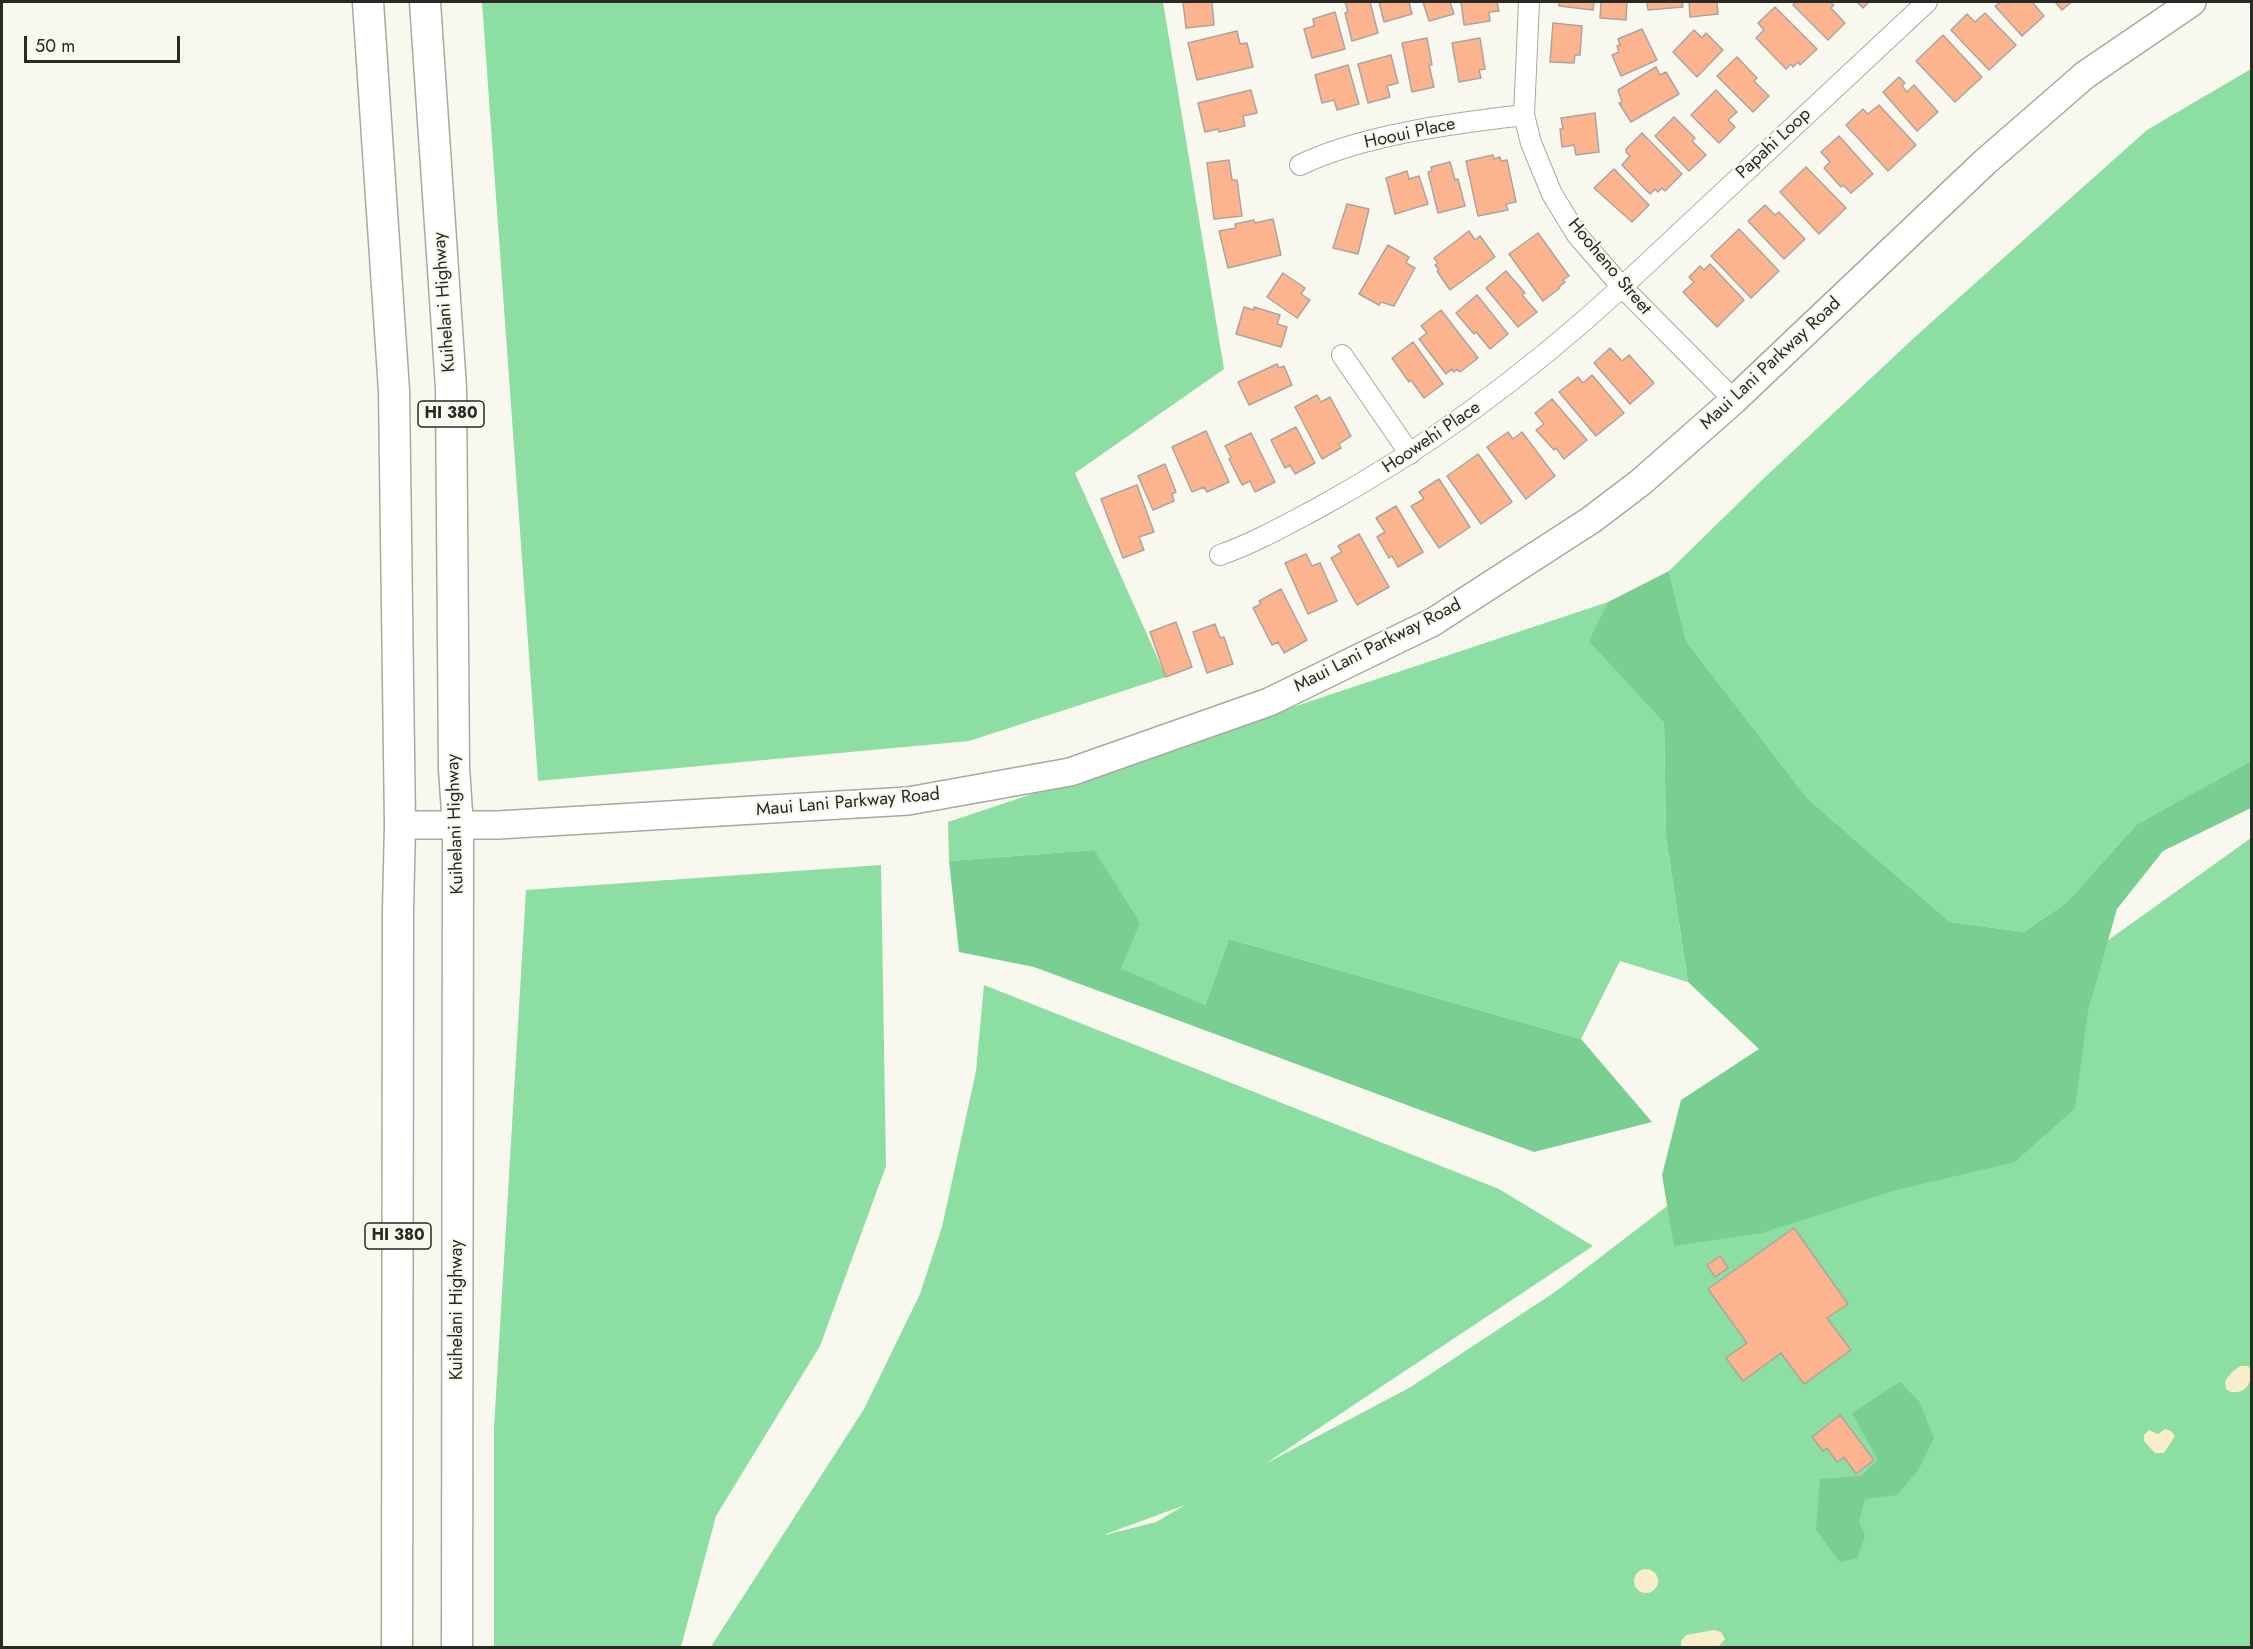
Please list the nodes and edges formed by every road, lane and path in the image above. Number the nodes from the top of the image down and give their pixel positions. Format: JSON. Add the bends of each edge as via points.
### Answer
{"nodes":[{"id":1,"x":368,"y":2,"type":"edge"},
{"id":2,"x":425,"y":2,"type":"edge"},
{"id":3,"x":1529,"y":2,"type":"edge"},
{"id":4,"x":1927,"y":2,"type":"edge"},
{"id":5,"x":2192,"y":2,"type":"edge"},
{"id":6,"x":1524,"y":115,"type":"junction"},
{"id":7,"x":1300,"y":165,"type":"dead end"},
{"id":8,"x":1622,"y":287,"type":"junction"},
{"id":9,"x":1342,"y":355,"type":"dead end"},
{"id":10,"x":1734,"y":400,"type":"junction"},
{"id":11,"x":1410,"y":454,"type":"junction"},
{"id":12,"x":1220,"y":555,"type":"dead end"},
{"id":13,"x":400,"y":825,"type":"junction"},
{"id":14,"x":458,"y":826,"type":"junction"},
{"id":15,"x":398,"y":1647,"type":"edge"},
{"id":16,"x":457,"y":1647,"type":"edge"}],
"edges":[{"from":1,"to":13,"type":"main road","number":"HI 380","via":[[394,391]]},
{"from":2,"to":14,"type":"main road","name":"Kuihelani Highway","number":"HI 380","via":[[451,388],[454,769]]},
{"from":3,"to":6,"type":"street","name":"Hooheno Street"},
{"from":4,"to":8,"type":"street","name":"Papahi Loop"},
{"from":5,"to":10,"type":"main road","name":"Maui Lani Parkway Road","via":[[2085,75],[2001,147]]},
{"from":6,"to":7,"type":"street","name":"Hooui Place","via":[[1462,122],[1378,140]]},
{"from":6,"to":8,"type":"street","name":"Hooheno Street","via":[[1552,194],[1577,235]]},
{"from":8,"to":10,"type":"street","name":"Hooheno Street"},
{"from":8,"to":11,"type":"street","name":"Hoowehi Place","via":[[1506,386]]},
{"from":9,"to":11,"type":"street"},
{"from":10,"to":14,"type":"main road","name":"Maui Lani Parkway Road","via":[[1641,482],[1591,520],[1432,622],[1269,702],[1070,772],[908,801]]},
{"from":11,"to":12,"type":"street","name":"Hoowehi Place","via":[[1365,483]]},
{"from":13,"to":14,"type":"main road","name":"Maui Lani Parkway Road"},
{"from":13,"to":15,"type":"main road","number":"HI 380"},
{"from":14,"to":16,"type":"main road","name":"Kuihelani Highway","number":"HI 380"}]}
